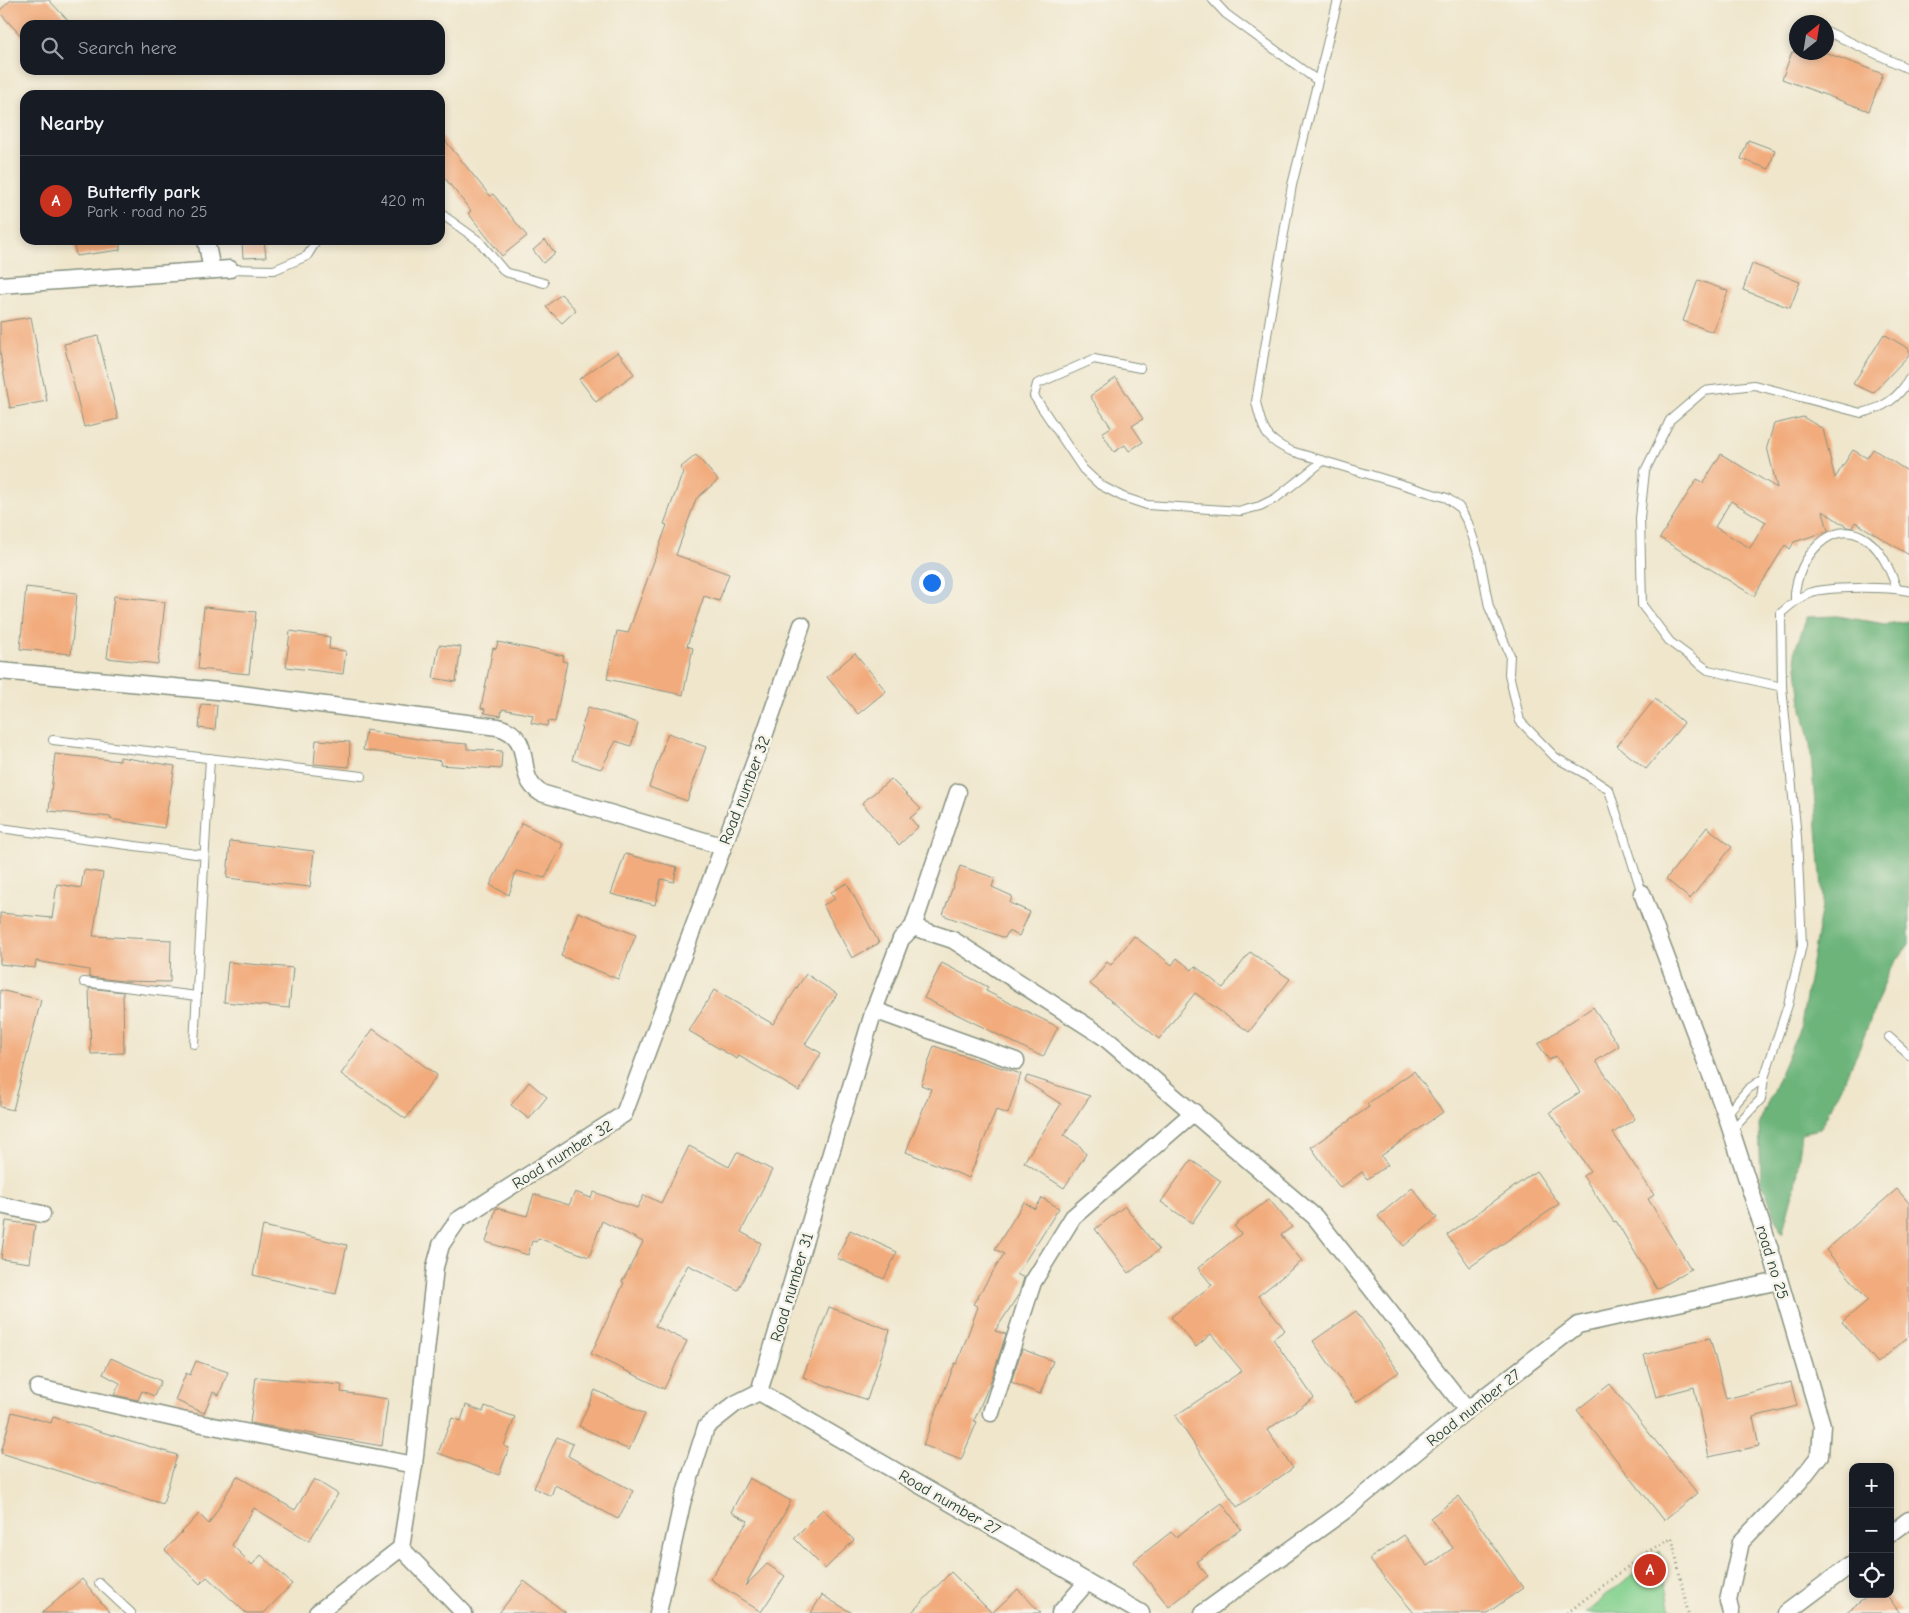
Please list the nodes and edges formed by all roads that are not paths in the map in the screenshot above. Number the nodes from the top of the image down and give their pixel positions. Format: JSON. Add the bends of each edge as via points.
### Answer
{"nodes":[{"id":1,"x":1212,"y":0,"type":"edge"},
{"id":2,"x":1338,"y":0,"type":"edge"},
{"id":3,"x":1834,"y":35,"type":"edge"},
{"id":4,"x":1909,"y":69,"type":"edge"},
{"id":5,"x":1318,"y":81,"type":"junction"},
{"id":6,"x":445,"y":217,"type":"edge"},
{"id":7,"x":207,"y":245,"type":"edge"},
{"id":8,"x":314,"y":245,"type":"edge"},
{"id":9,"x":230,"y":269,"type":"joint"},
{"id":10,"x":212,"y":270,"type":"junction"},
{"id":11,"x":544,"y":283,"type":"dead end"},
{"id":12,"x":0,"y":285,"type":"edge"},
{"id":13,"x":1140,"y":368,"type":"dead end"},
{"id":14,"x":1909,"y":379,"type":"edge"},
{"id":15,"x":1323,"y":461,"type":"junction"},
{"id":16,"x":1897,"y":589,"type":"junction"},
{"id":17,"x":1909,"y":591,"type":"edge"},
{"id":18,"x":1796,"y":600,"type":"junction"},
{"id":19,"x":802,"y":625,"type":"dead end"},
{"id":20,"x":0,"y":671,"type":"edge"},
{"id":21,"x":1782,"y":687,"type":"junction"},
{"id":22,"x":53,"y":740,"type":"dead end"},
{"id":23,"x":210,"y":758,"type":"junction"},
{"id":24,"x":362,"y":776,"type":"dead end"},
{"id":25,"x":958,"y":792,"type":"dead end"},
{"id":26,"x":0,"y":828,"type":"edge"},
{"id":27,"x":722,"y":846,"type":"junction"},
{"id":28,"x":204,"y":855,"type":"junction"},
{"id":29,"x":1642,"y":892,"type":"joint"},
{"id":30,"x":914,"y":927,"type":"junction"},
{"id":31,"x":84,"y":982,"type":"dead end"},
{"id":32,"x":197,"y":996,"type":"junction"},
{"id":33,"x":874,"y":1010,"type":"junction"},
{"id":34,"x":1889,"y":1037,"type":"dead end"},
{"id":35,"x":194,"y":1044,"type":"dead end"},
{"id":36,"x":1909,"y":1055,"type":"edge"},
{"id":37,"x":1016,"y":1061,"type":"dead end"},
{"id":38,"x":1764,"y":1078,"type":"junction"},
{"id":39,"x":1194,"y":1112,"type":"junction"},
{"id":40,"x":1726,"y":1115,"type":"junction"},
{"id":41,"x":1731,"y":1131,"type":"junction"},
{"id":42,"x":0,"y":1206,"type":"edge"},
{"id":43,"x":42,"y":1214,"type":"dead end"},
{"id":44,"x":1779,"y":1281,"type":"junction"},
{"id":45,"x":38,"y":1388,"type":"dead end"},
{"id":46,"x":759,"y":1392,"type":"junction"},
{"id":47,"x":1466,"y":1410,"type":"junction"},
{"id":48,"x":991,"y":1413,"type":"dead end"},
{"id":49,"x":414,"y":1465,"type":"junction"},
{"id":50,"x":1909,"y":1520,"type":"edge"},
{"id":51,"x":1894,"y":1531,"type":"edge"},
{"id":52,"x":401,"y":1548,"type":"junction"},
{"id":53,"x":1849,"y":1566,"type":"edge"},
{"id":54,"x":1087,"y":1582,"type":"junction"},
{"id":55,"x":99,"y":1583,"type":"dead end"},
{"id":56,"x":1213,"y":1610,"type":"edge"},
{"id":57,"x":131,"y":1613,"type":"edge"},
{"id":58,"x":317,"y":1613,"type":"edge"},
{"id":59,"x":464,"y":1613,"type":"edge"},
{"id":60,"x":658,"y":1613,"type":"edge"},
{"id":61,"x":1060,"y":1613,"type":"edge"},
{"id":62,"x":1141,"y":1613,"type":"edge"},
{"id":63,"x":1730,"y":1613,"type":"edge"},
{"id":64,"x":1786,"y":1613,"type":"edge"}],
"edges":[{"from":1,"to":5,"type":"lane","via":[[1226,14]]},
{"from":2,"to":5,"type":"lane"},
{"from":3,"to":4,"type":"lane"},
{"from":5,"to":15,"type":"lane","via":[[1292,185],[1256,402],[1261,427],[1274,444]]},
{"from":6,"to":11,"type":"lane","via":[[479,241],[505,272]]},
{"from":7,"to":10,"type":"street"},
{"from":8,"to":9,"type":"lane","via":[[307,256],[274,270]]},
{"from":9,"to":10,"type":"street"},
{"from":10,"to":12,"type":"street"},
{"from":13,"to":15,"type":"lane","via":[[1094,359],[1037,384],[1034,396],[1082,469],[1100,485],[1147,505],[1241,511],[1276,498]]},
{"from":14,"to":21,"type":"lane","via":[[1880,409],[1862,412],[1754,385],[1704,391],[1670,420],[1645,471],[1640,518],[1642,605],[1670,642],[1708,670]]},
{"from":15,"to":29,"type":"lane","via":[[1447,498],[1459,507],[1480,559],[1489,607],[1510,655],[1509,674],[1520,721],[1556,758],[1609,790]]},
{"from":16,"to":17,"type":"lane"},
{"from":16,"to":18,"type":"lane","via":[[1811,592]]},
{"from":16,"to":18,"type":"lane","via":[[1882,556],[1872,545],[1861,536],[1840,534],[1828,538],[1810,552],[1794,588]]},
{"from":18,"to":21,"type":"lane","via":[[1781,613]]},
{"from":19,"to":27,"type":"street","name":"Road number 32"},
{"from":20,"to":27,"type":"street","via":[[217,691],[498,727],[510,730],[520,740],[528,782],[533,789]]},
{"from":21,"to":38,"type":"lane","via":[[1797,837],[1802,945],[1788,1005]]},
{"from":22,"to":23,"type":"lane"},
{"from":23,"to":24,"type":"lane"},
{"from":23,"to":28,"type":"lane"},
{"from":25,"to":30,"type":"street"},
{"from":26,"to":28,"type":"lane"},
{"from":27,"to":49,"type":"street","name":"Road number 32","via":[[624,1114],[458,1220],[441,1245],[435,1267]]},
{"from":28,"to":32,"type":"lane"},
{"from":29,"to":40,"type":"street","name":"road no 25"},
{"from":30,"to":33,"type":"street","name":"Road number 31","via":[[901,939]]},
{"from":30,"to":39,"type":"street","via":[[953,940],[1104,1037]]},
{"from":31,"to":32,"type":"lane"},
{"from":32,"to":35,"type":"lane"},
{"from":33,"to":37,"type":"street"},
{"from":33,"to":46,"type":"street","name":"Road number 31"},
{"from":34,"to":36,"type":"lane"},
{"from":38,"to":40,"type":"lane","via":[[1748,1089]]},
{"from":38,"to":41,"type":"lane","via":[[1761,1099]]},
{"from":39,"to":47,"type":"street","via":[[1315,1217]]},
{"from":39,"to":48,"type":"street","via":[[1073,1217],[1032,1282]]},
{"from":40,"to":41,"type":"street","name":"road no 25"},
{"from":41,"to":44,"type":"street","name":"road no 25"},
{"from":42,"to":43,"type":"street"},
{"from":44,"to":47,"type":"street","name":"Road number 27","via":[[1578,1325]]},
{"from":44,"to":63,"type":"street","name":"road no 25","via":[[1822,1425],[1820,1455],[1741,1542],[1728,1601]]},
{"from":45,"to":49,"type":"street"},
{"from":46,"to":54,"type":"street","name":"Road number 27"},
{"from":46,"to":60,"type":"street","via":[[735,1404],[706,1427],[682,1503]]},
{"from":47,"to":56,"type":"street","name":"Road number 27","via":[[1347,1508]]},
{"from":49,"to":52,"type":"street","name":"Road number 32"},
{"from":50,"to":51,"type":"street"},
{"from":52,"to":58,"type":"street"},
{"from":52,"to":59,"type":"street"},
{"from":53,"to":64,"type":"street"},
{"from":54,"to":61,"type":"street"},
{"from":54,"to":62,"type":"street","name":"Road number 27"},
{"from":55,"to":57,"type":"lane"}]}
